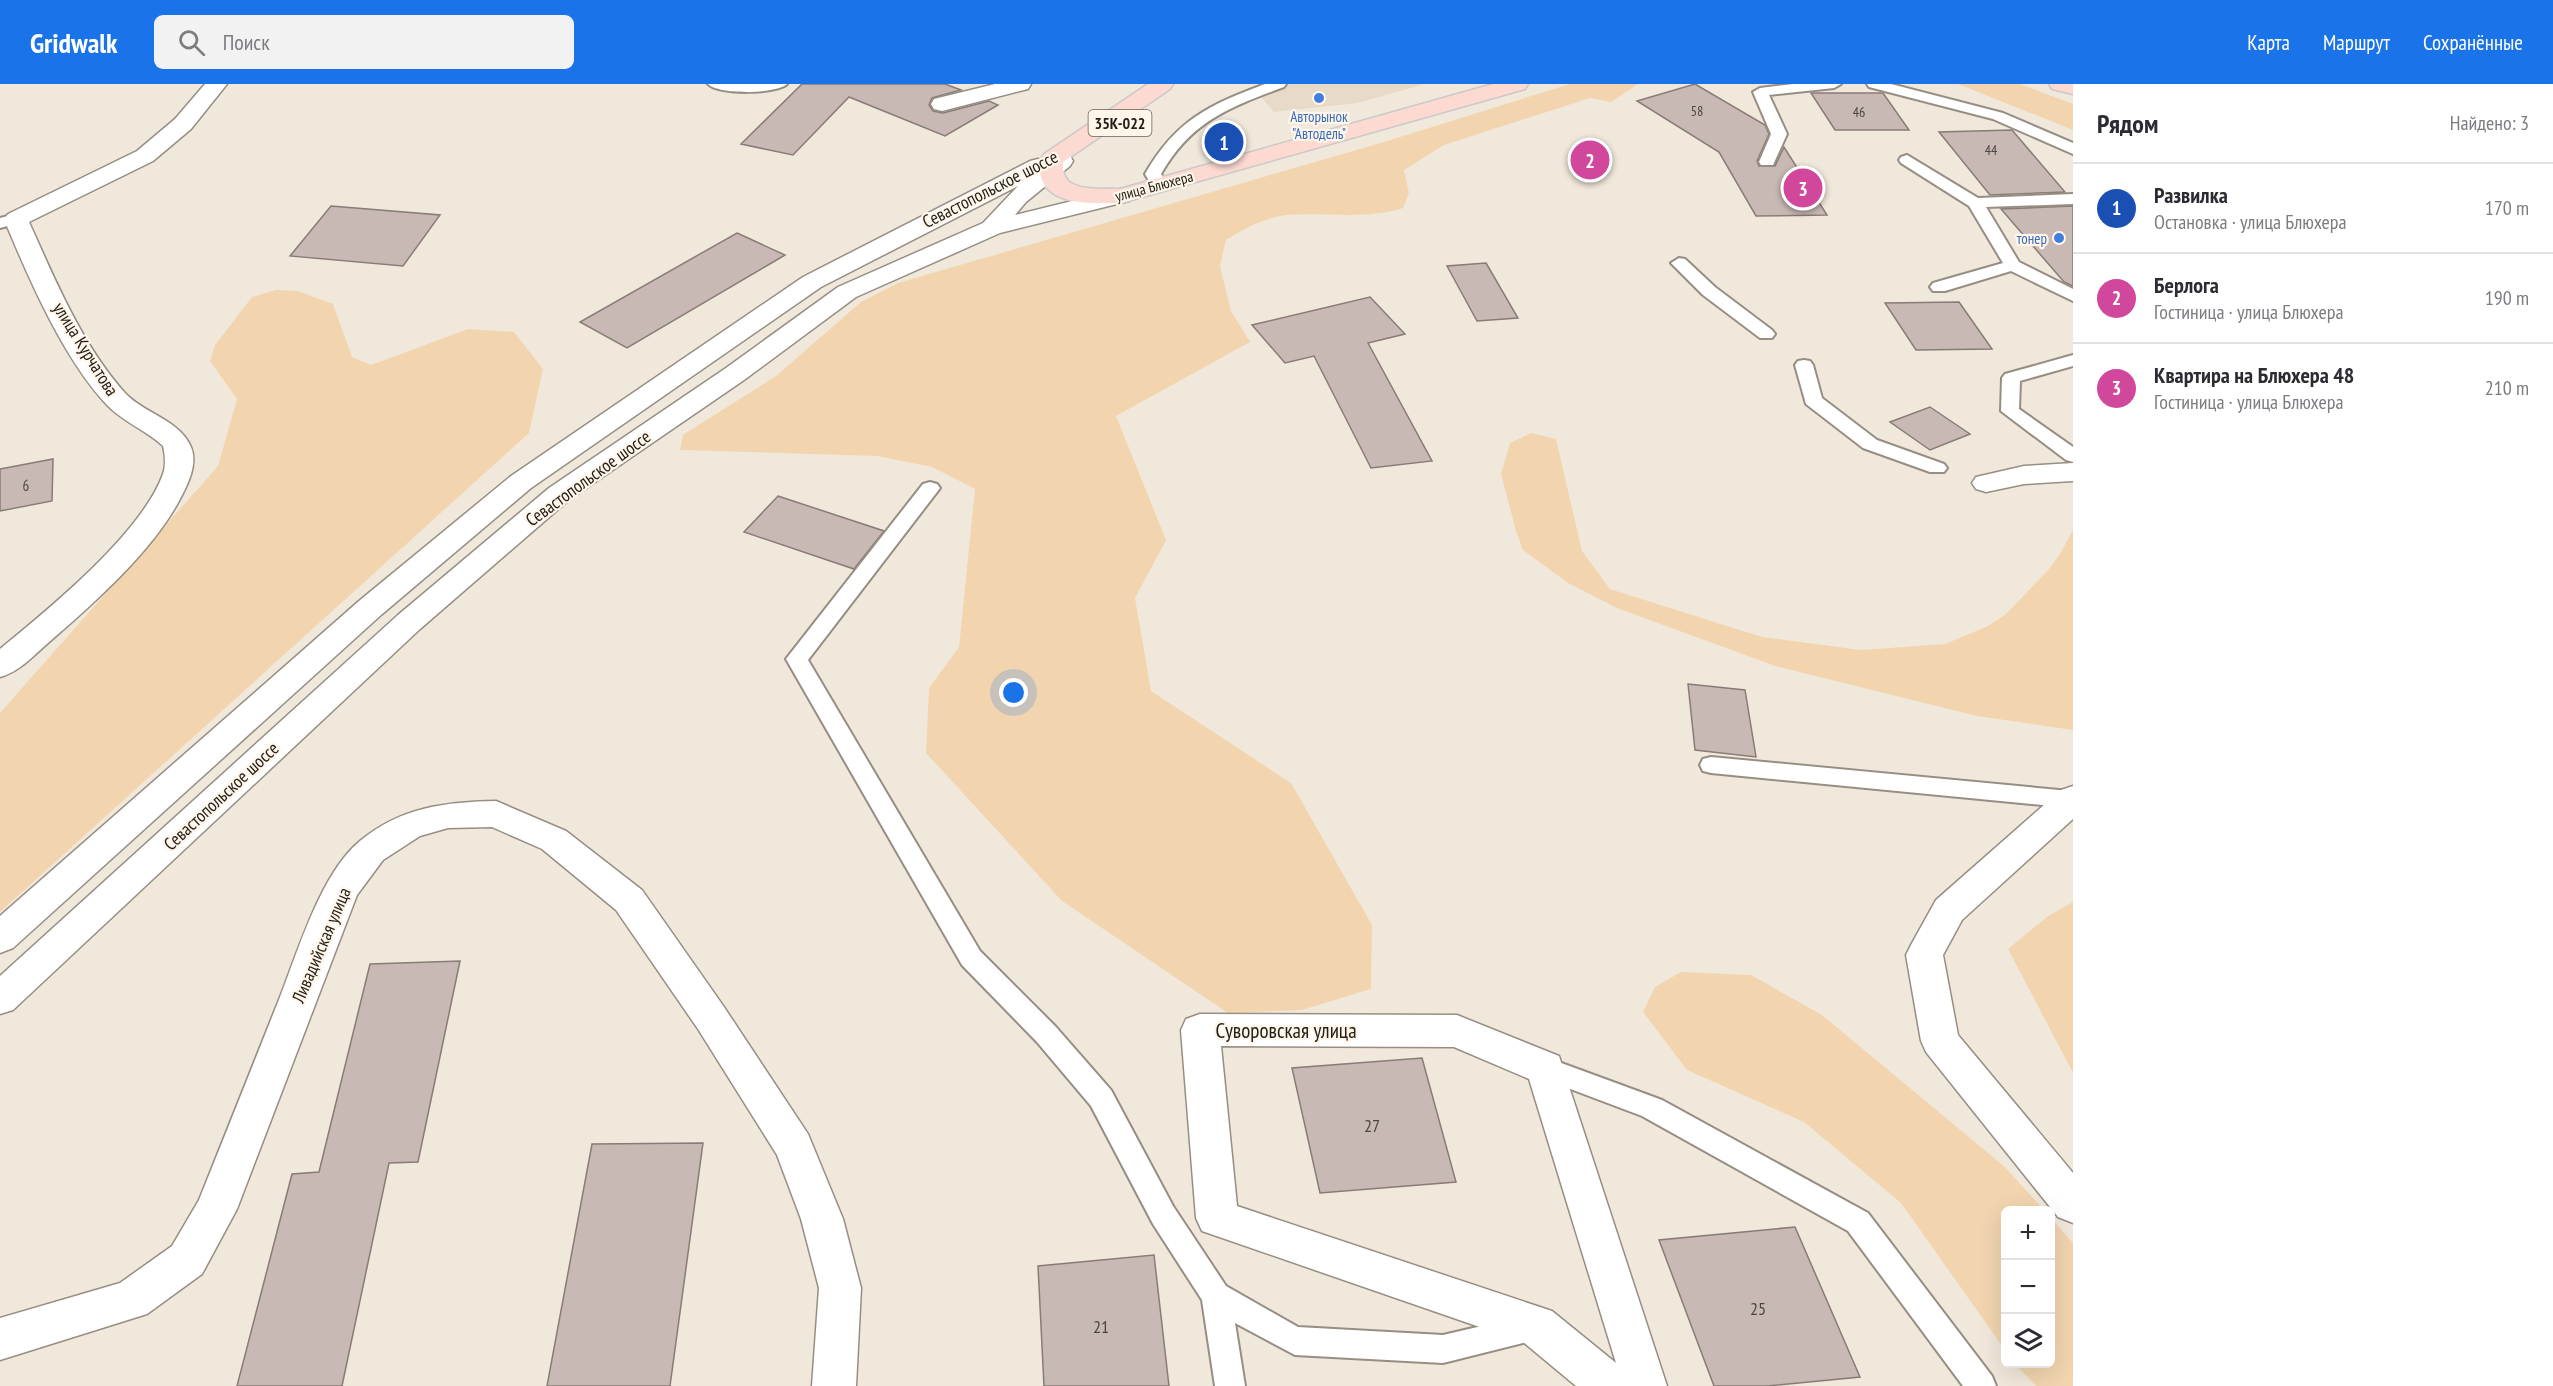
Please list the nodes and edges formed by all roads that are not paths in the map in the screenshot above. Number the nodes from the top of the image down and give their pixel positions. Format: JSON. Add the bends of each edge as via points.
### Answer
{"nodes":[{"id":1,"x":216,"y":84,"type":"edge"},
{"id":2,"x":715,"y":84,"type":"edge"},
{"id":3,"x":780,"y":84,"type":"edge"},
{"id":4,"x":1020,"y":84,"type":"edge"},
{"id":5,"x":1162,"y":84,"type":"edge"},
{"id":6,"x":1177,"y":84,"type":"edge"},
{"id":7,"x":1279,"y":84,"type":"edge"},
{"id":8,"x":1517,"y":84,"type":"edge"},
{"id":9,"x":1834,"y":84,"type":"edge"},
{"id":10,"x":1874,"y":84,"type":"edge"},
{"id":11,"x":2060,"y":84,"type":"edge"},
{"id":12,"x":2073,"y":88,"type":"edge"},
{"id":13,"x":942,"y":104,"type":"dead end"},
{"id":14,"x":2073,"y":149,"type":"edge"},
{"id":15,"x":1907,"y":160,"type":"dead end"},
{"id":16,"x":1767,"y":162,"type":"dead end"},
{"id":17,"x":1055,"y":163,"type":"junction"},
{"id":18,"x":1141,"y":190,"type":"junction"},
{"id":19,"x":2073,"y":199,"type":"edge"},
{"id":20,"x":1975,"y":204,"type":"junction"},
{"id":21,"x":8,"y":221,"type":"edge"},
{"id":22,"x":928,"y":221,"type":"junction"},
{"id":23,"x":991,"y":229,"type":"junction"},
{"id":24,"x":1679,"y":262,"type":"dead end"},
{"id":25,"x":2013,"y":265,"type":"junction"},
{"id":26,"x":1939,"y":286,"type":"dead end"},
{"id":27,"x":2073,"y":296,"type":"edge"},
{"id":28,"x":1766,"y":333,"type":"dead end"},
{"id":29,"x":2073,"y":360,"type":"edge"},
{"id":30,"x":1804,"y":365,"type":"dead end"},
{"id":31,"x":2073,"y":456,"type":"edge"},
{"id":32,"x":1937,"y":468,"type":"dead end"},
{"id":33,"x":2073,"y":472,"type":"edge"},
{"id":34,"x":1986,"y":483,"type":"dead end"},
{"id":35,"x":930,"y":488,"type":"dead end"},
{"id":36,"x":0,"y":666,"type":"edge"},
{"id":37,"x":1711,"y":765,"type":"dead end"},
{"id":38,"x":2071,"y":799,"type":"edge"},
{"id":39,"x":0,"y":938,"type":"edge"},
{"id":40,"x":0,"y":999,"type":"edge"},
{"id":41,"x":1545,"y":1068,"type":"junction"},
{"id":42,"x":2073,"y":1204,"type":"edge"},
{"id":43,"x":1216,"y":1296,"type":"junction"},
{"id":44,"x":1537,"y":1326,"type":"junction"},
{"id":45,"x":0,"y":1339,"type":"edge"},
{"id":46,"x":834,"y":1386,"type":"edge"},
{"id":47,"x":1230,"y":1386,"type":"edge"},
{"id":48,"x":1610,"y":1386,"type":"edge"},
{"id":49,"x":1645,"y":1386,"type":"edge"},
{"id":50,"x":1981,"y":1386,"type":"edge"}],
"edges":[{"from":1,"to":21,"type":"street","name":"улица Курчатова","via":[[183,124],[145,156]]},
{"from":2,"to":3,"type":"lane","via":[[747,88]]},
{"from":4,"to":13,"type":"street"},
{"from":5,"to":17,"type":"main road","name":"Севастопольское шоссе","number":"35К-022"},
{"from":6,"to":17,"type":"main road","name":"Севастопольское шоссе","number":"35К-022"},
{"from":7,"to":18,"type":"lane","via":[[1208,116],[1181,133]]},
{"from":8,"to":18,"type":"main road","name":"улица Блюхера"},
{"from":9,"to":16,"type":"lane","via":[[1760,92],[1779,134]]},
{"from":10,"to":14,"type":"lane","via":[[1998,116]]},
{"from":11,"to":12,"type":"main road"},
{"from":15,"to":20,"type":"lane"},
{"from":17,"to":18,"type":"main road","via":[[1055,185],[1066,192],[1085,195]]},
{"from":17,"to":22,"type":"street","name":"Севастопольское шоссе","number":"35К-022"},
{"from":17,"to":23,"type":"street","name":"Севастопольское шоссе","number":"35К-022"},
{"from":18,"to":23,"type":"street","name":"улица Блюхера"},
{"from":19,"to":20,"type":"lane"},
{"from":20,"to":25,"type":"lane"},
{"from":21,"to":36,"type":"street","name":"улица Курчатова","via":[[116,400],[165,434],[178,448],[180,469],[167,500],[123,554],[62,614]]},
{"from":22,"to":23,"type":"street","name":"улица Блюхера"},
{"from":22,"to":39,"type":"street","name":"Севастопольское шоссе","number":"35К-022","via":[[812,282],[520,482],[370,608]]},
{"from":23,"to":40,"type":"street","name":"Севастопольское шоссе","number":"35К-022","via":[[847,292],[559,494],[410,622]]},
{"from":24,"to":28,"type":"lane","via":[[1708,291]]},
{"from":25,"to":26,"type":"lane"},
{"from":25,"to":27,"type":"lane"},
{"from":29,"to":31,"type":"lane","via":[[2011,378],[2010,411]]},
{"from":30,"to":32,"type":"lane","via":[[1813,400],[1870,444]]},
{"from":33,"to":34,"type":"street","via":[[2024,475]]},
{"from":35,"to":43,"type":"lane","via":[[796,659],[972,958],[1101,1098],[1163,1215]]},
{"from":37,"to":38,"type":"lane"},
{"from":38,"to":42,"type":"street","via":[[1949,910],[1924,955],[1940,1041]]},
{"from":41,"to":44,"type":"street","name":"Суворовская улица","via":[[1457,1031],[1200,1030],[1217,1218]]},
{"from":41,"to":49,"type":"street"},
{"from":41,"to":50,"type":"lane","via":[[1652,1108],[1858,1222]]},
{"from":43,"to":44,"type":"lane","via":[[1294,1341],[1443,1350]]},
{"from":43,"to":47,"type":"lane"},
{"from":44,"to":48,"type":"street","name":"Суворовская улица"},
{"from":45,"to":46,"type":"street","name":"Ливадийская улица","via":[[132,1300],[187,1260],[216,1209],[341,889],[371,851],[409,826],[448,815],[496,814],[554,840],[629,900],[794,1147],[822,1219],[840,1288]]}]}
